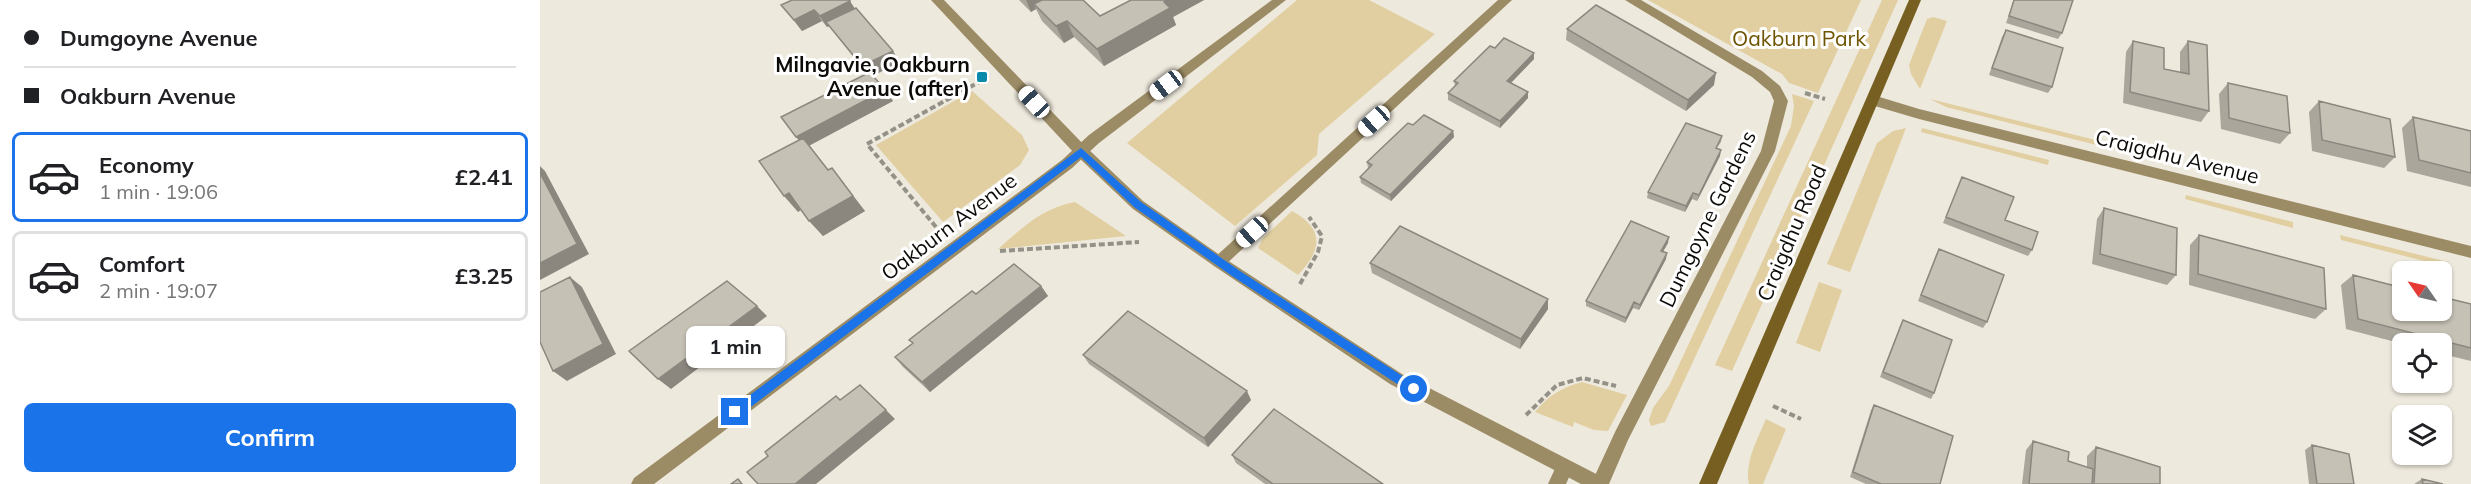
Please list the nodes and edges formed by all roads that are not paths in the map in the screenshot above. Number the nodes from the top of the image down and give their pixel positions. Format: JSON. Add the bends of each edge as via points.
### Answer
{"nodes":[{"id":1,"x":937,"y":0,"type":"edge"},
{"id":2,"x":1280,"y":0,"type":"edge"},
{"id":3,"x":1506,"y":0,"type":"edge"},
{"id":4,"x":1631,"y":0,"type":"edge"},
{"id":5,"x":1915,"y":0,"type":"edge"},
{"id":6,"x":1873,"y":100,"type":"junction"},
{"id":7,"x":1081,"y":152,"type":"junction"},
{"id":8,"x":2471,"y":252,"type":"edge"},
{"id":9,"x":1219,"y":262,"type":"junction"},
{"id":10,"x":1561,"y":476,"type":"edge"},
{"id":11,"x":640,"y":484,"type":"edge"},
{"id":12,"x":1599,"y":484,"type":"edge"},
{"id":13,"x":1708,"y":484,"type":"edge"}],
"edges":[{"from":1,"to":7,"type":"street"},
{"from":2,"to":7,"type":"street","name":"Oakburn Avenue"},
{"from":3,"to":9,"type":"street"},
{"from":4,"to":12,"type":"street","name":"Dumgoyne Gardens","via":[[1758,74],[1775,89],[1781,101],[1768,152]]},
{"from":5,"to":6,"type":"main road","name":"Craigdhu Road"},
{"from":6,"to":8,"type":"street","name":"Craigdhu Avenue"},
{"from":6,"to":13,"type":"main road","name":"Craigdhu Road"},
{"from":7,"to":9,"type":"street","via":[[1138,205]]},
{"from":7,"to":11,"type":"street","name":"Oakburn Avenue"},
{"from":9,"to":10,"type":"street","via":[[1396,379]]},
{"from":10,"to":12,"type":"street"}]}
